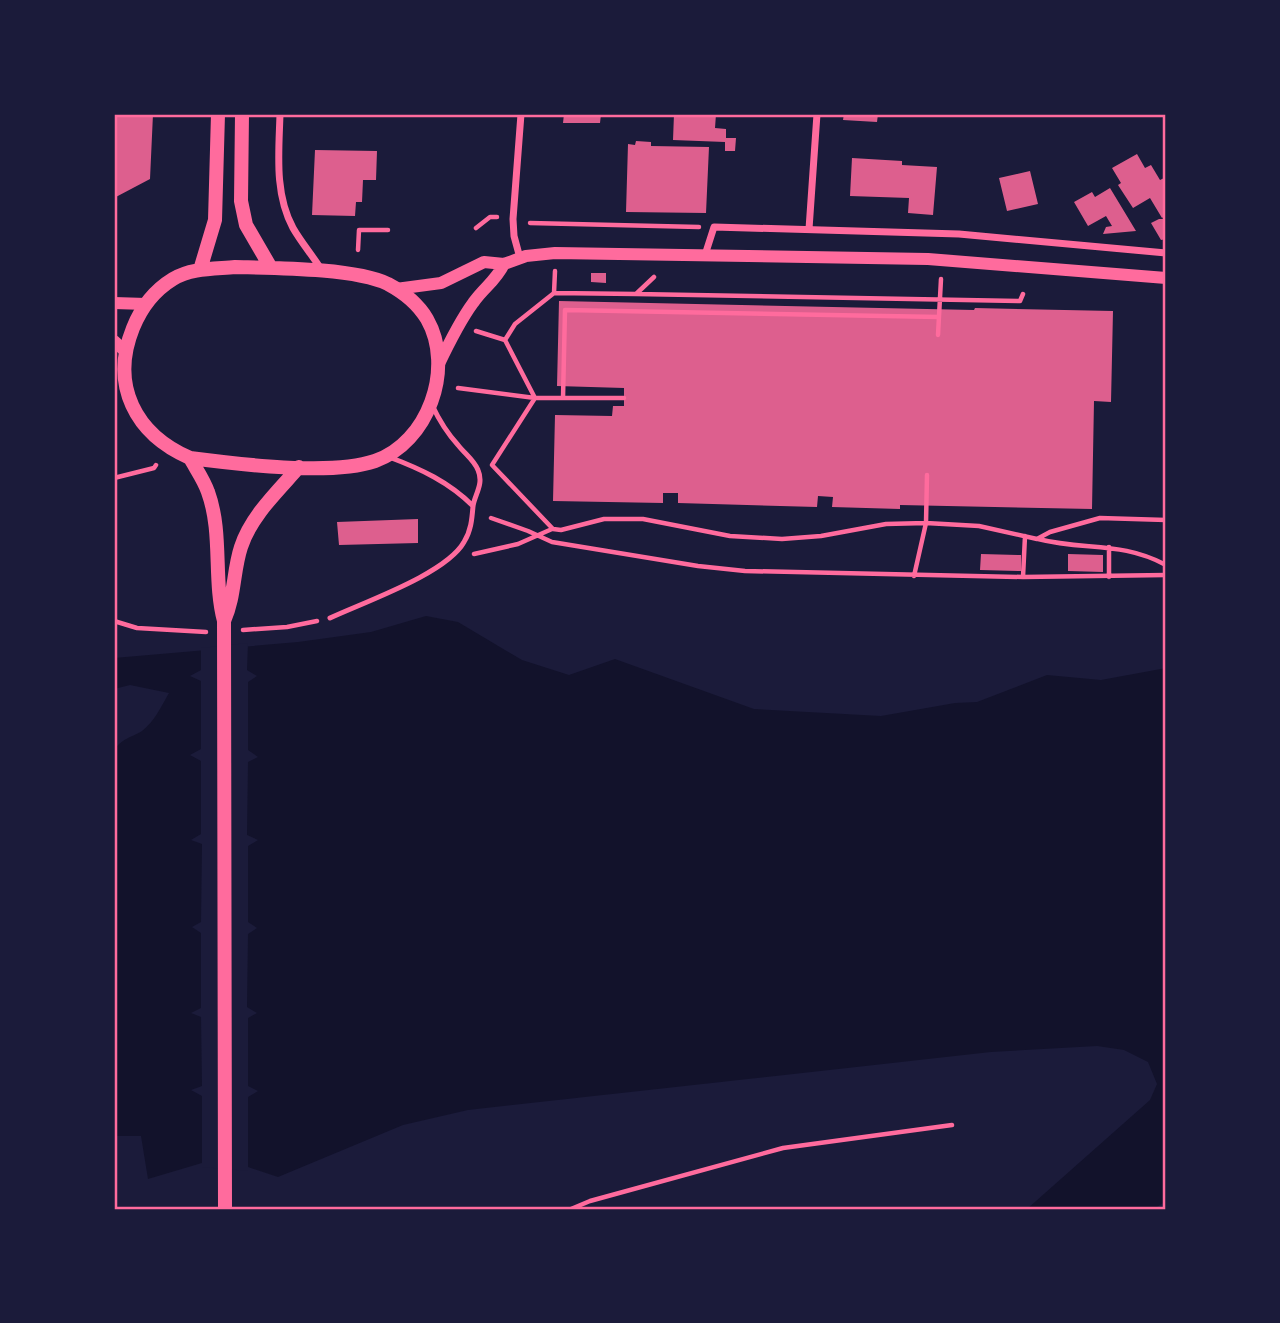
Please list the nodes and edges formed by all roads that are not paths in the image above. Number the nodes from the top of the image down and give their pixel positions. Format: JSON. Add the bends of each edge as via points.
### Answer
{"nodes":[{"id":1,"x":218,"y":114,"type":"edge"},
{"id":2,"x":242,"y":114,"type":"edge"},
{"id":3,"x":280,"y":114,"type":"edge"},
{"id":4,"x":521,"y":114,"type":"edge"},
{"id":5,"x":817,"y":114,"type":"edge"},
{"id":6,"x":809,"y":229,"type":"junction"},
{"id":7,"x":1166,"y":253,"type":"edge"},
{"id":8,"x":705,"y":255,"type":"junction"},
{"id":9,"x":520,"y":258,"type":"junction"},
{"id":10,"x":504,"y":264,"type":"junction"},
{"id":11,"x":271,"y":268,"type":"junction"},
{"id":12,"x":200,"y":270,"type":"junction"},
{"id":13,"x":324,"y":272,"type":"junction"},
{"id":14,"x":1166,"y":278,"type":"edge"},
{"id":15,"x":396,"y":289,"type":"junction"},
{"id":16,"x":114,"y":303,"type":"edge"},
{"id":17,"x":146,"y":304,"type":"junction"},
{"id":18,"x":114,"y":341,"type":"edge"},
{"id":19,"x":125,"y":351,"type":"junction"},
{"id":20,"x":437,"y":367,"type":"junction"},
{"id":21,"x":431,"y":404,"type":"junction"},
{"id":22,"x":385,"y":456,"type":"junction"},
{"id":23,"x":190,"y":458,"type":"junction"},
{"id":24,"x":299,"y":467,"type":"junction"},
{"id":25,"x":473,"y":506,"type":"junction"},
{"id":26,"x":330,"y":618,"type":"dead end"},
{"id":27,"x":224,"y":621,"type":"junction"},
{"id":28,"x":225,"y":1203,"type":"edge"},
{"id":29,"x":214,"y":1209,"type":"edge"}],
"edges":[{"from":1,"to":12,"type":"main road","via":[[215,220]]},
{"from":2,"to":11,"type":"main road","via":[[241,201],[246,225]]},
{"from":3,"to":13,"type":"street","via":[[281,193],[292,226]]},
{"from":4,"to":9,"type":"street","via":[[513,219]]},
{"from":5,"to":6,"type":"street"},
{"from":6,"to":7,"type":"street","via":[[959,234]]},
{"from":6,"to":8,"type":"street","via":[[714,227]]},
{"from":8,"to":9,"type":"street","via":[[555,253]]},
{"from":8,"to":14,"type":"street","via":[[928,259]]},
{"from":9,"to":10,"type":"street"},
{"from":10,"to":15,"type":"street","via":[[484,262],[441,283]]},
{"from":10,"to":20,"type":"street","via":[[463,317]]},
{"from":11,"to":12,"type":"main road"},
{"from":11,"to":13,"type":"main road"},
{"from":12,"to":17,"type":"main road","via":[[174,279]]},
{"from":13,"to":15,"type":"main road","via":[[373,279]]},
{"from":15,"to":20,"type":"main road","via":[[428,320]]},
{"from":16,"to":17,"type":"street"},
{"from":17,"to":19,"type":"main road"},
{"from":18,"to":19,"type":"street"},
{"from":19,"to":23,"type":"main road","via":[[124,385],[136,413],[157,439]]},
{"from":20,"to":21,"type":"main road"},
{"from":21,"to":22,"type":"main road","via":[[405,442]]},
{"from":21,"to":25,"type":"lane","via":[[479,473]]},
{"from":22,"to":24,"type":"main road","via":[[355,467]]},
{"from":22,"to":25,"type":"lane","via":[[437,478]]},
{"from":23,"to":24,"type":"main road"},
{"from":23,"to":27,"type":"main road","via":[[212,509]]},
{"from":24,"to":27,"type":"main road","via":[[254,520],[242,543],[231,607]]},
{"from":25,"to":26,"type":"lane","via":[[466,541],[449,559]]},
{"from":27,"to":28,"type":"main road"},
{"from":28,"to":29,"type":"main road"}]}
